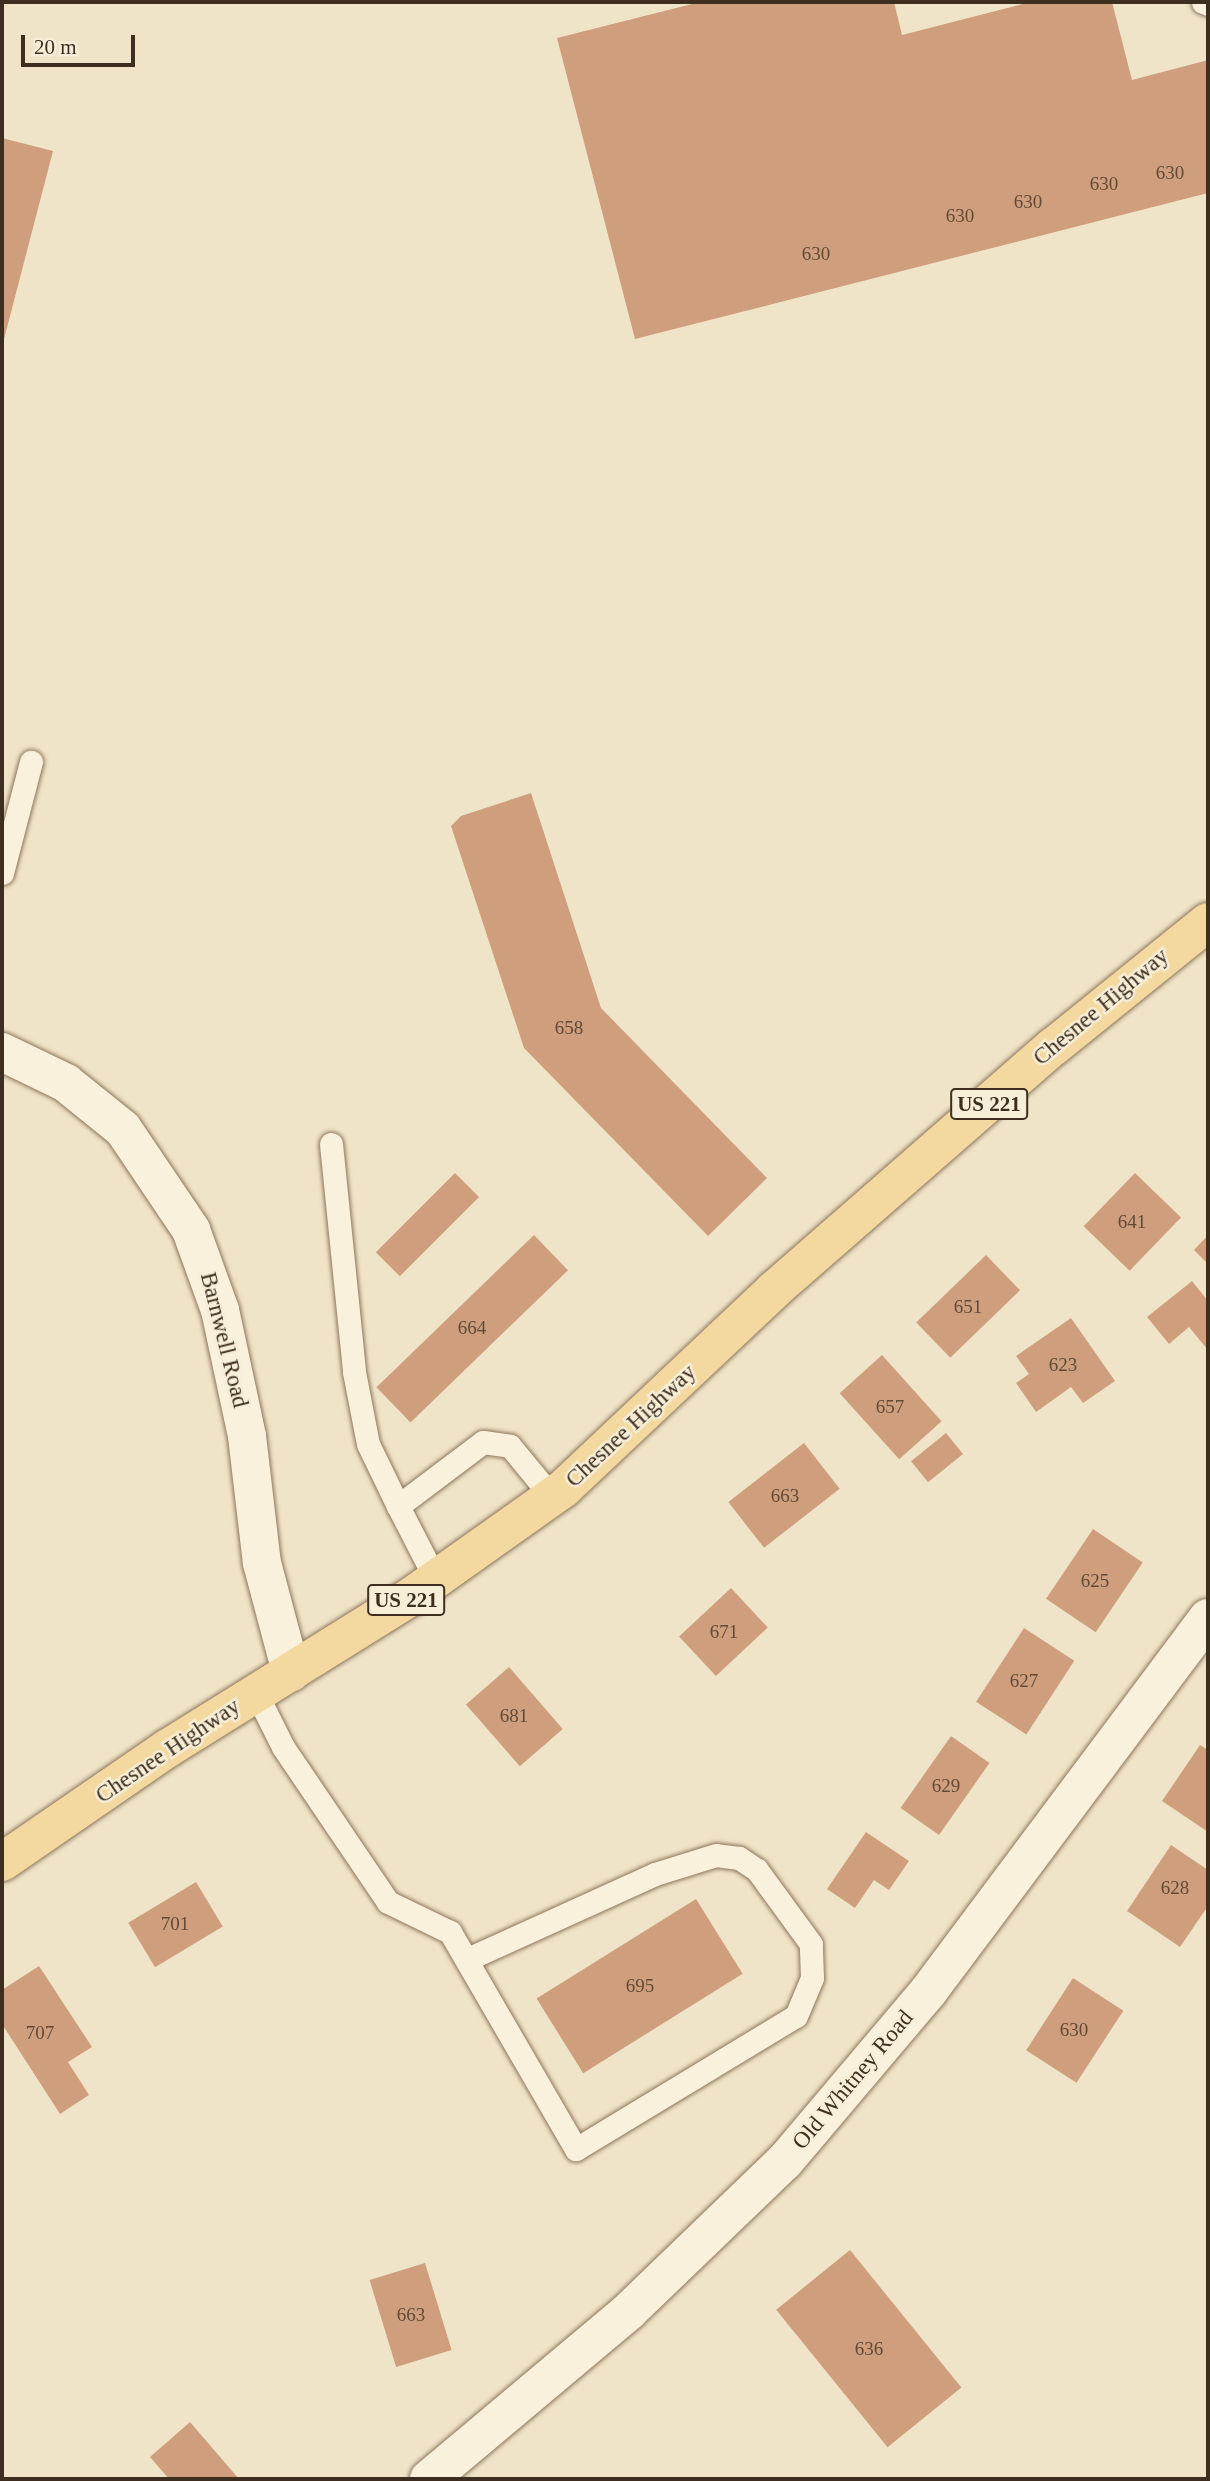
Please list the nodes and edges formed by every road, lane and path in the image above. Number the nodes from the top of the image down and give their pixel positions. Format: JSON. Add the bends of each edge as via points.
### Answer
{"nodes":[{"id":1,"x":1203,"y":2,"type":"edge"},
{"id":2,"x":1208,"y":4,"type":"edge"},
{"id":3,"x":31,"y":762,"type":"dead end"},
{"id":4,"x":2,"y":873,"type":"edge"},
{"id":5,"x":1208,"y":924,"type":"edge"},
{"id":6,"x":2,"y":1052,"type":"edge"},
{"id":7,"x":331,"y":1143,"type":"dead end"},
{"id":8,"x":552,"y":1497,"type":"junction"},
{"id":9,"x":398,"y":1506,"type":"junction"},
{"id":10,"x":436,"y":1580,"type":"junction"},
{"id":11,"x":1208,"y":1618,"type":"edge"},
{"id":12,"x":291,"y":1672,"type":"junction"},
{"id":13,"x":256,"y":1693,"type":"junction"},
{"id":14,"x":2,"y":1862,"type":"edge"},
{"id":15,"x":468,"y":1959,"type":"junction"},
{"id":16,"x":429,"y":2479,"type":"edge"}],
"edges":[{"from":1,"to":2,"type":"lane"},
{"from":3,"to":4,"type":"lane"},
{"from":5,"to":8,"type":"main road","name":"Chesnee Highway","number":"US 221","via":[[1053,1047],[774,1290]]},
{"from":6,"to":12,"type":"street","name":"Barnwell Road","via":[[66,1083],[122,1129],[191,1230],[220,1310],[247,1436],[262,1563]]},
{"from":7,"to":9,"type":"lane","via":[[354,1372],[368,1444]]},
{"from":8,"to":9,"type":"lane","via":[[510,1446],[483,1442]]},
{"from":8,"to":10,"type":"main road","name":"Chesnee Highway","number":"US 221"},
{"from":9,"to":10,"type":"lane"},
{"from":10,"to":12,"type":"main road","name":"Chesnee Highway","number":"US 221"},
{"from":11,"to":16,"type":"street","name":"Old Whitney Road","via":[[928,1992],[785,2161],[629,2311]]},
{"from":12,"to":13,"type":"main road","name":"Chesnee Highway","number":"US 221"},
{"from":13,"to":14,"type":"main road","name":"Chesnee Highway","number":"US 221"},
{"from":13,"to":15,"type":"lane","via":[[283,1747],[388,1902],[450,1932]]},
{"from":15,"to":15,"type":"lane","via":[[551,2116],[576,2149],[796,2016],[812,1978],[811,1944],[757,1870],[740,1858],[716,1855],[655,1874]]}]}
